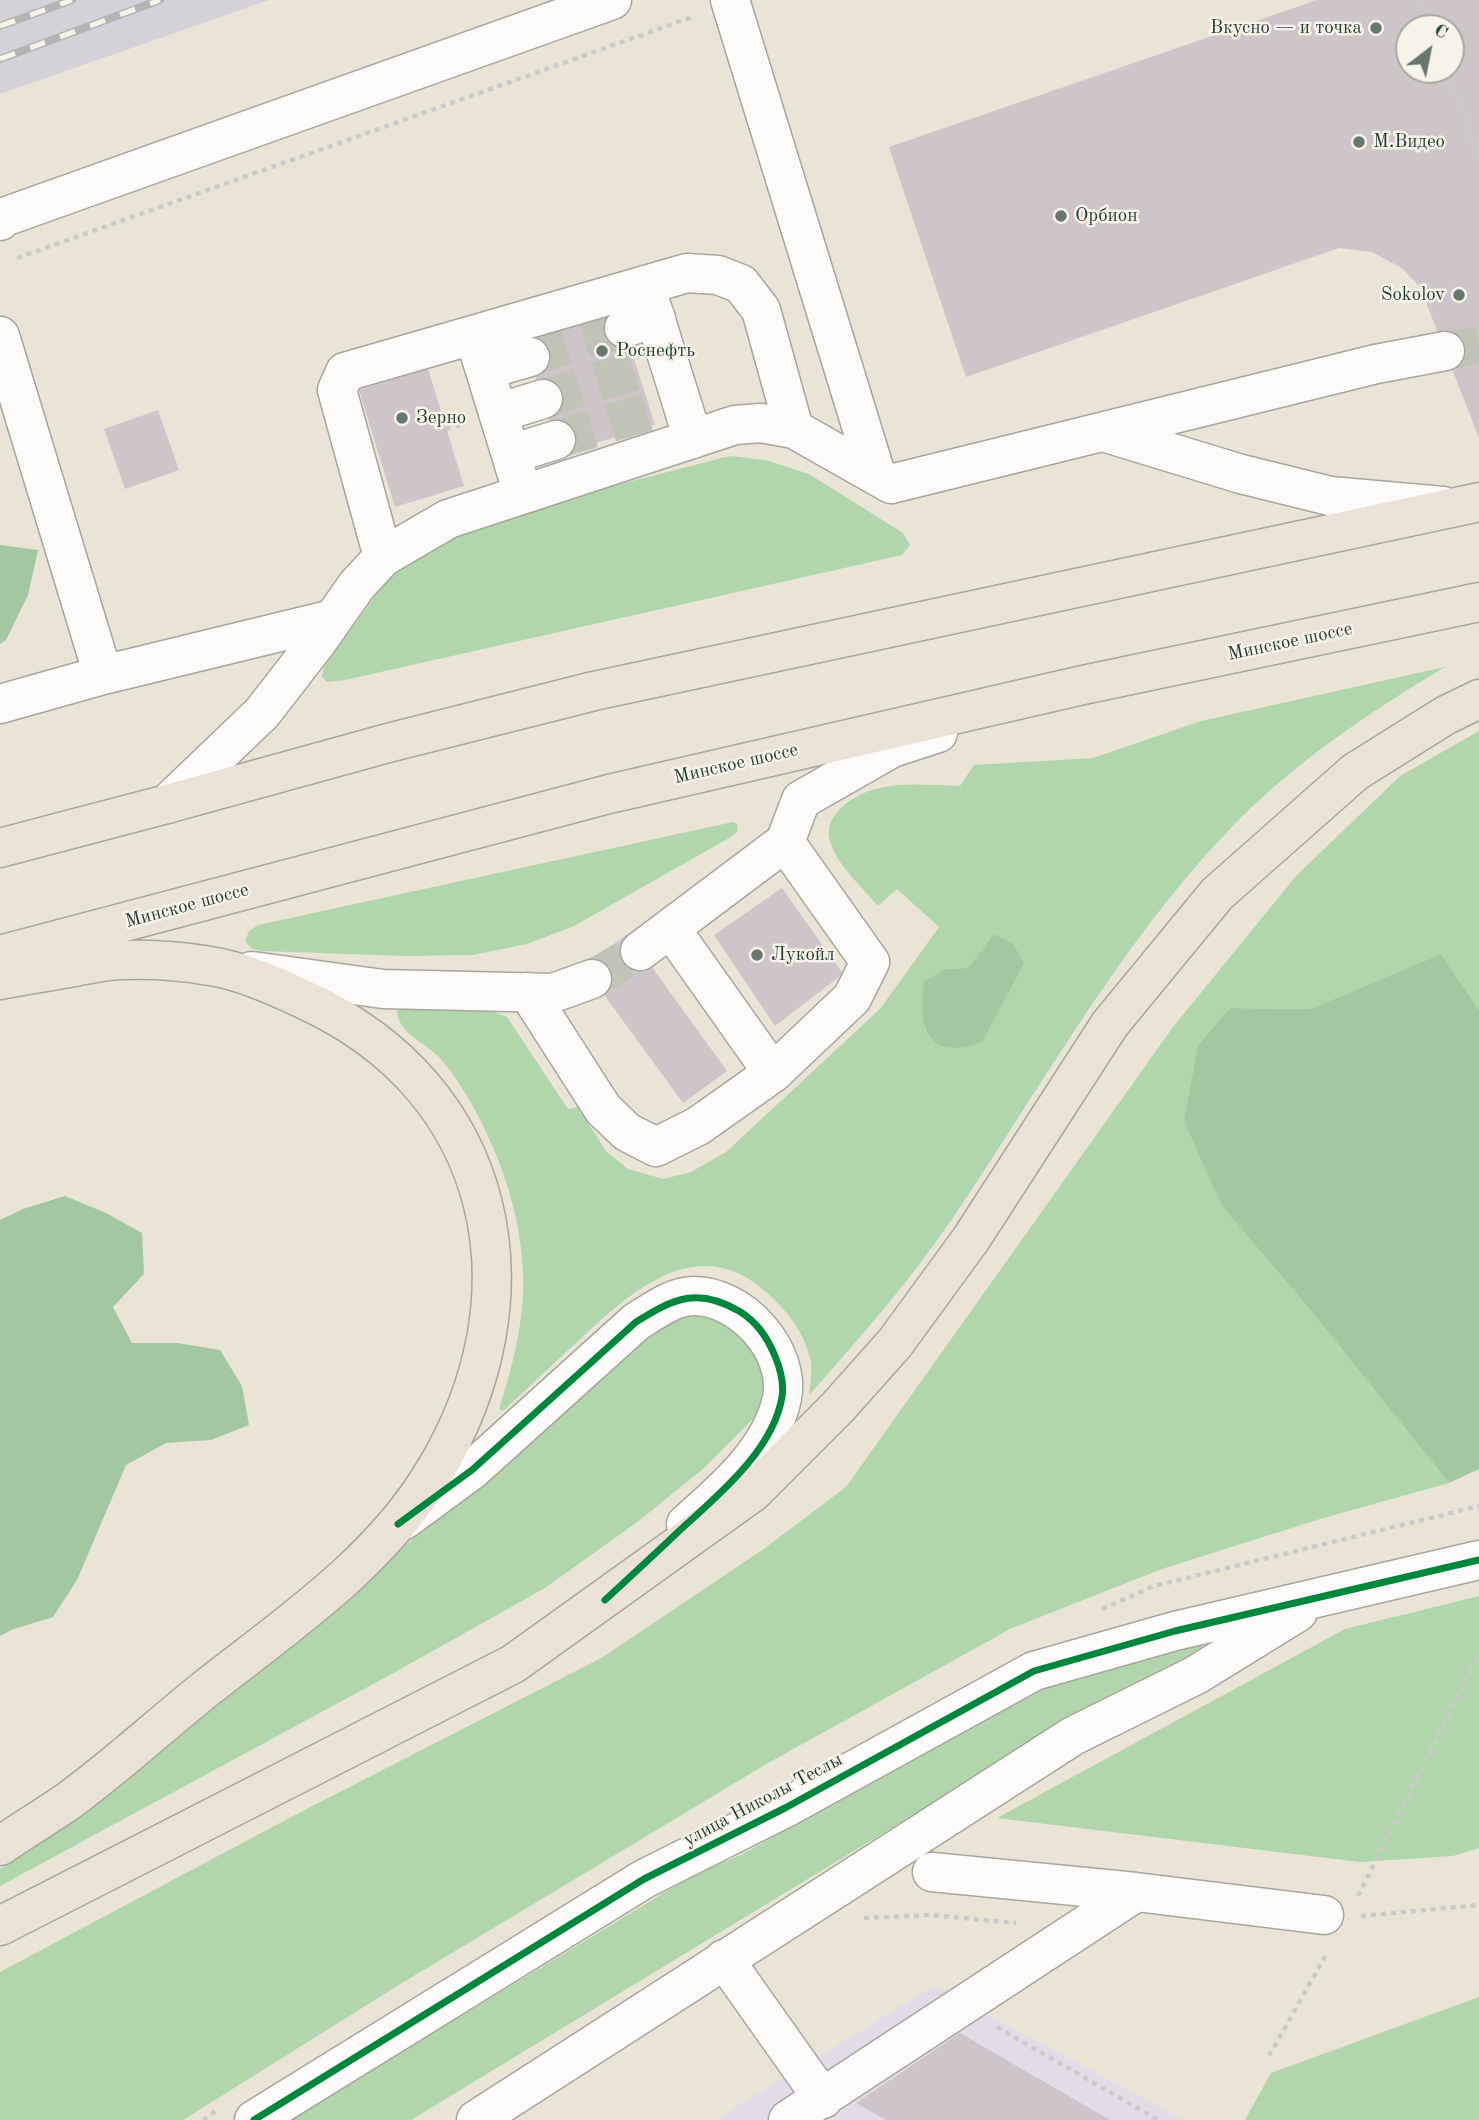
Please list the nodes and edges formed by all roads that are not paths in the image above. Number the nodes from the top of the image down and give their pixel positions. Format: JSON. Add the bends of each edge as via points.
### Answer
{"nodes":[{"id":1,"x":612,"y":0,"type":"edge"},
{"id":2,"x":731,"y":1,"type":"edge"},
{"id":3,"x":0,"y":221,"type":"edge"},
{"id":4,"x":642,"y":310,"type":"junction"},
{"id":5,"x":474,"y":334,"type":"junction"},
{"id":6,"x":0,"y":336,"type":"edge"},
{"id":7,"x":1445,"y":351,"type":"tunnel mouth"},
{"id":8,"x":530,"y":357,"type":"tunnel mouth"},
{"id":9,"x":485,"y":370,"type":"junction"},
{"id":10,"x":543,"y":399,"type":"tunnel mouth"},
{"id":11,"x":498,"y":413,"type":"junction"},
{"id":12,"x":794,"y":429,"type":"junction"},
{"id":13,"x":1101,"y":432,"type":"junction"},
{"id":14,"x":693,"y":439,"type":"junction"},
{"id":15,"x":556,"y":440,"type":"tunnel mouth"},
{"id":16,"x":511,"y":454,"type":"junction"},
{"id":17,"x":883,"y":479,"type":"junction"},
{"id":18,"x":523,"y":494,"type":"junction"},
{"id":19,"x":1467,"y":504,"type":"edge"},
{"id":20,"x":383,"y":556,"type":"junction"},
{"id":21,"x":1479,"y":602,"type":"edge"},
{"id":22,"x":333,"y":620,"type":"junction"},
{"id":23,"x":103,"y":675,"type":"junction"},
{"id":24,"x":1083,"y":685,"type":"junction"},
{"id":25,"x":1479,"y":699,"type":"edge"},
{"id":26,"x":0,"y":704,"type":"edge"},
{"id":27,"x":167,"y":804,"type":"junction"},
{"id":28,"x":785,"y":842,"type":"junction"},
{"id":29,"x":0,"y":848,"type":"edge"},
{"id":30,"x":671,"y":929,"type":"junction"},
{"id":31,"x":640,"y":951,"type":"tunnel mouth"},
{"id":32,"x":0,"y":955,"type":"edge"},
{"id":33,"x":211,"y":966,"type":"junction"},
{"id":34,"x":0,"y":979,"type":"edge"},
{"id":35,"x":593,"y":979,"type":"tunnel mouth"},
{"id":36,"x":528,"y":992,"type":"junction"},
{"id":37,"x":773,"y":1073,"type":"junction"},
{"id":38,"x":398,"y":1524,"type":"junction"},
{"id":39,"x":1479,"y":1560,"type":"edge"},
{"id":40,"x":1324,"y":1596,"type":"junction"},
{"id":41,"x":605,"y":1600,"type":"junction"},
{"id":42,"x":0,"y":1846,"type":"edge"},
{"id":43,"x":932,"y":1872,"type":"dead end"},
{"id":44,"x":1136,"y":1892,"type":"junction"},
{"id":45,"x":59,"y":1897,"type":"junction"},
{"id":46,"x":1336,"y":1915,"type":"road end"},
{"id":47,"x":0,"y":1926,"type":"edge"},
{"id":48,"x":0,"y":1940,"type":"edge"},
{"id":49,"x":724,"y":1959,"type":"junction"},
{"id":50,"x":823,"y":2098,"type":"junction"},
{"id":51,"x":254,"y":2120,"type":"edge"},
{"id":52,"x":476,"y":2120,"type":"edge"},
{"id":53,"x":788,"y":2120,"type":"edge"}],
"edges":[{"from":1,"to":3,"type":"street"},
{"from":2,"to":17,"type":"street"},
{"from":4,"to":5,"type":"street"},
{"from":4,"to":12,"type":"street","via":[[687,273],[718,275],[741,284],[761,310]]},
{"from":4,"to":14,"type":"street","via":[[666,406]]},
{"from":5,"to":9,"type":"street"},
{"from":5,"to":20,"type":"street","via":[[345,372],[337,390]]},
{"from":6,"to":23,"type":"street"},
{"from":7,"to":13,"type":"street"},
{"from":8,"to":9,"type":"street"},
{"from":9,"to":11,"type":"street"},
{"from":10,"to":11,"type":"street"},
{"from":11,"to":16,"type":"street"},
{"from":12,"to":14,"type":"street","via":[[761,423],[735,425]]},
{"from":12,"to":17,"type":"street"},
{"from":13,"to":17,"type":"street"},
{"from":13,"to":19,"type":"street","via":[[1330,496]]},
{"from":14,"to":18,"type":"street"},
{"from":15,"to":16,"type":"street"},
{"from":16,"to":18,"type":"street"},
{"from":18,"to":20,"type":"street","via":[[448,519]]},
{"from":19,"to":27,"type":"main road","via":[[594,691]]},
{"from":20,"to":22,"type":"street"},
{"from":21,"to":24,"type":"main road","name":"Минское шоссе"},
{"from":22,"to":23,"type":"street"},
{"from":22,"to":27,"type":"street","via":[[261,713]]},
{"from":23,"to":26,"type":"street"},
{"from":24,"to":28,"type":"street","via":[[892,748],[801,800]]},
{"from":24,"to":32,"type":"main road","name":"Минское шоссе","via":[[609,794]]},
{"from":25,"to":41,"type":"main road","via":[[1355,772],[1217,894],[1110,1024],[971,1239],[895,1343],[753,1492]]},
{"from":27,"to":29,"type":"main road"},
{"from":28,"to":30,"type":"street"},
{"from":28,"to":37,"type":"street","via":[[870,962],[852,998]]},
{"from":30,"to":31,"type":"street"},
{"from":30,"to":37,"type":"street"},
{"from":33,"to":34,"type":"main road","via":[[120,959]]},
{"from":33,"to":36,"type":"street","via":[[383,989]]},
{"from":33,"to":38,"type":"main road","via":[[279,988],[336,1014],[388,1049],[431,1096],[464,1147],[481,1194],[491,1246],[492,1307],[481,1364],[460,1428]]},
{"from":35,"to":36,"type":"street","via":[[553,993]]},
{"from":36,"to":37,"type":"street","via":[[603,1109],[627,1132],[656,1147],[698,1126]]},
{"from":38,"to":41,"type":"street","via":[[472,1470],[636,1321],[667,1303],[694,1296],[723,1301],[748,1317],[767,1338],[782,1383],[775,1421],[756,1453],[724,1489]]},
{"from":38,"to":42,"type":"main road","via":[[274,1637],[69,1800]]},
{"from":39,"to":40,"type":"street","name":"улица Николы Теслы"},
{"from":40,"to":49,"type":"street","via":[[1196,1675],[1073,1735]]},
{"from":40,"to":51,"type":"street","name":"улица Николы Теслы","via":[[1034,1671],[785,1808],[644,1879]]},
{"from":41,"to":45,"type":"main road","via":[[513,1664]]},
{"from":43,"to":44,"type":"street"},
{"from":44,"to":46,"type":"street"},
{"from":44,"to":50,"type":"street"},
{"from":45,"to":47,"type":"main road"},
{"from":45,"to":48,"type":"street"},
{"from":49,"to":50,"type":"street"},
{"from":49,"to":52,"type":"street"},
{"from":50,"to":53,"type":"street"}]}
